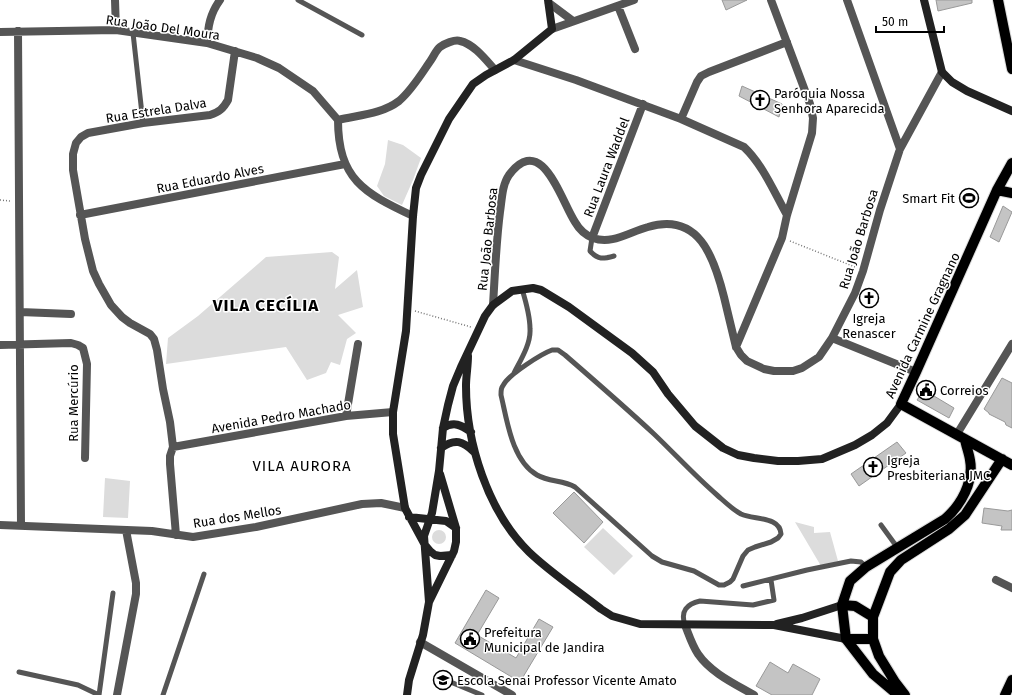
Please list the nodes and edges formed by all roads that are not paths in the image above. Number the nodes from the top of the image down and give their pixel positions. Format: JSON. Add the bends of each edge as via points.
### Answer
{"nodes":[{"id":1,"x":220,"y":0,"type":"edge"},
{"id":2,"x":298,"y":0,"type":"edge"},
{"id":3,"x":634,"y":0,"type":"edge"},
{"id":4,"x":771,"y":0,"type":"edge"},
{"id":5,"x":847,"y":0,"type":"edge"},
{"id":6,"x":924,"y":0,"type":"edge"},
{"id":7,"x":998,"y":0,"type":"edge"},
{"id":8,"x":117,"y":1,"type":"edge"},
{"id":9,"x":548,"y":1,"type":"edge"},
{"id":10,"x":618,"y":6,"type":"junction"},
{"id":11,"x":572,"y":21,"type":"junction"},
{"id":12,"x":552,"y":29,"type":"junction"},
{"id":13,"x":116,"y":30,"type":"junction"},
{"id":14,"x":18,"y":31,"type":"junction"},
{"id":15,"x":0,"y":32,"type":"edge"},
{"id":16,"x":133,"y":33,"type":"junction"},
{"id":17,"x":362,"y":35,"type":"dead end"},
{"id":18,"x":787,"y":42,"type":"junction"},
{"id":19,"x":207,"y":43,"type":"junction"},
{"id":20,"x":635,"y":49,"type":"dead end"},
{"id":21,"x":235,"y":51,"type":"junction"},
{"id":22,"x":514,"y":60,"type":"junction"},
{"id":23,"x":1012,"y":69,"type":"edge"},
{"id":24,"x":495,"y":70,"type":"junction"},
{"id":25,"x":942,"y":72,"type":"junction"},
{"id":26,"x":643,"y":104,"type":"junction"},
{"id":27,"x":1012,"y":111,"type":"edge"},
{"id":28,"x":681,"y":118,"type":"junction"},
{"id":29,"x":338,"y":120,"type":"junction"},
{"id":30,"x":143,"y":123,"type":"junction"},
{"id":31,"x":900,"y":149,"type":"junction"},
{"id":32,"x":345,"y":164,"type":"junction"},
{"id":33,"x":1012,"y":166,"type":"edge"},
{"id":34,"x":997,"y":190,"type":"junction"},
{"id":35,"x":1012,"y":193,"type":"edge"},
{"id":36,"x":80,"y":215,"type":"junction"},
{"id":37,"x":787,"y":215,"type":"junction"},
{"id":38,"x":412,"y":216,"type":"junction"},
{"id":39,"x":592,"y":238,"type":"junction"},
{"id":40,"x":614,"y":256,"type":"dead end"},
{"id":41,"x":522,"y":289,"type":"junction"},
{"id":42,"x":493,"y":305,"type":"junction"},
{"id":43,"x":20,"y":312,"type":"junction"},
{"id":44,"x":72,"y":314,"type":"dead end"},
{"id":45,"x":832,"y":338,"type":"junction"},
{"id":46,"x":358,"y":344,"type":"dead end"},
{"id":47,"x":1012,"y":344,"type":"edge"},
{"id":48,"x":0,"y":345,"type":"edge"},
{"id":49,"x":20,"y":345,"type":"junction"},
{"id":50,"x":736,"y":347,"type":"junction"},
{"id":51,"x":468,"y":353,"type":"junction"},
{"id":52,"x":916,"y":372,"type":"junction"},
{"id":53,"x":512,"y":376,"type":"junction"},
{"id":54,"x":901,"y":404,"type":"junction"},
{"id":55,"x":393,"y":412,"type":"junction"},
{"id":56,"x":346,"y":416,"type":"junction"},
{"id":57,"x":443,"y":428,"type":"junction"},
{"id":58,"x":471,"y":432,"type":"junction"},
{"id":59,"x":961,"y":437,"type":"junction"},
{"id":60,"x":173,"y":448,"type":"junction"},
{"id":61,"x":441,"y":448,"type":"junction"},
{"id":62,"x":474,"y":452,"type":"junction"},
{"id":63,"x":85,"y":458,"type":"dead end"},
{"id":64,"x":1002,"y":460,"type":"junction"},
{"id":65,"x":1012,"y":465,"type":"edge"},
{"id":66,"x":439,"y":471,"type":"junction"},
{"id":67,"x":405,"y":508,"type":"junction"},
{"id":68,"x":409,"y":517,"type":"junction"},
{"id":69,"x":431,"y":519,"type":"junction"},
{"id":70,"x":0,"y":525,"type":"edge"},
{"id":71,"x":21,"y":525,"type":"junction"},
{"id":72,"x":881,"y":525,"type":"dead end"},
{"id":73,"x":456,"y":528,"type":"junction"},
{"id":74,"x":126,"y":530,"type":"junction"},
{"id":75,"x":176,"y":535,"type":"junction"},
{"id":76,"x":425,"y":545,"type":"junction"},
{"id":77,"x":897,"y":547,"type":"junction"},
{"id":78,"x":452,"y":554,"type":"junction"},
{"id":79,"x":866,"y":567,"type":"junction"},
{"id":80,"x":204,"y":574,"type":"dead end"},
{"id":81,"x":770,"y":580,"type":"junction"},
{"id":82,"x":996,"y":580,"type":"dead end"},
{"id":83,"x":743,"y":586,"type":"dead end"},
{"id":84,"x":1012,"y":588,"type":"edge"},
{"id":85,"x":113,"y":593,"type":"dead end"},
{"id":86,"x":429,"y":602,"type":"junction"},
{"id":87,"x":842,"y":605,"type":"junction"},
{"id":88,"x":873,"y":617,"type":"junction"},
{"id":89,"x":685,"y":625,"type":"junction"},
{"id":90,"x":774,"y":625,"type":"junction"},
{"id":91,"x":846,"y":639,"type":"junction"},
{"id":92,"x":873,"y":639,"type":"junction"},
{"id":93,"x":420,"y":642,"type":"junction"},
{"id":94,"x":19,"y":672,"type":"dead end"},
{"id":95,"x":409,"y":680,"type":"junction"},
{"id":96,"x":1012,"y":680,"type":"edge"},
{"id":97,"x":453,"y":683,"type":"dead end"},
{"id":98,"x":117,"y":695,"type":"edge"},
{"id":99,"x":163,"y":695,"type":"edge"},
{"id":100,"x":400,"y":695,"type":"edge"},
{"id":101,"x":407,"y":695,"type":"edge"},
{"id":102,"x":482,"y":695,"type":"edge"},
{"id":103,"x":512,"y":695,"type":"edge"},
{"id":104,"x":754,"y":695,"type":"edge"},
{"id":105,"x":898,"y":695,"type":"edge"},
{"id":106,"x":905,"y":695,"type":"edge"},
{"id":107,"x":1005,"y":695,"type":"edge"}],
"edges":[{"from":1,"to":19,"type":"street","via":[[210,18]]},
{"from":2,"to":17,"type":"lane"},
{"from":3,"to":10,"type":"street"},
{"from":4,"to":18,"type":"street"},
{"from":5,"to":31,"type":"street"},
{"from":6,"to":25,"type":"street"},
{"from":7,"to":23,"type":"main road"},
{"from":8,"to":13,"type":"street"},
{"from":9,"to":11,"type":"street"},
{"from":9,"to":12,"type":"street"},
{"from":10,"to":11,"type":"street"},
{"from":10,"to":20,"type":"street"},
{"from":11,"to":12,"type":"street"},
{"from":12,"to":22,"type":"street"},
{"from":13,"to":14,"type":"street","name":"Rua João Del Moura"},
{"from":13,"to":16,"type":"street","name":"Rua João Del Moura"},
{"from":14,"to":15,"type":"street","name":"Rua João Del Moura"},
{"from":14,"to":43,"type":"street"},
{"from":16,"to":19,"type":"street","name":"Rua João Del Moura"},
{"from":16,"to":30,"type":"lane"},
{"from":18,"to":28,"type":"street","via":[[702,76]]},
{"from":18,"to":37,"type":"street","via":[[813,118],[812,133]]},
{"from":19,"to":21,"type":"street","name":"Rua João Del Moura"},
{"from":21,"to":29,"type":"street","name":"Rua João Del Moura","via":[[279,68],[296,79],[313,91]]},
{"from":21,"to":30,"type":"street","name":"Rua Estrela Dalva","via":[[228,100],[219,112]]},
{"from":22,"to":24,"type":"street"},
{"from":22,"to":26,"type":"street"},
{"from":24,"to":29,"type":"street","via":[[466,43],[459,40],[450,42],[440,47],[401,100],[381,111]]},
{"from":24,"to":38,"type":"street","via":[[473,84],[449,119],[416,188]]},
{"from":25,"to":27,"type":"street","via":[[967,91]]},
{"from":25,"to":31,"type":"street","name":"Rua João Barbosa"},
{"from":26,"to":28,"type":"street"},
{"from":26,"to":39,"type":"street","name":"Rua Laura Waddel"},
{"from":28,"to":37,"type":"street","via":[[744,147],[762,169]]},
{"from":29,"to":32,"type":"street","via":[[338,138]]},
{"from":30,"to":36,"type":"street","name":"Rua Estrela Dalva","via":[[88,134],[76,143],[73,170]]},
{"from":31,"to":45,"type":"street","name":"Rua João Barbosa","via":[[855,294]]},
{"from":32,"to":36,"type":"street","name":"Rua Eduardo Alves"},
{"from":32,"to":38,"type":"street","via":[[359,185]]},
{"from":33,"to":34,"type":"main road","name":"Avenida Carmine Gragnano"},
{"from":34,"to":35,"type":"main road"},
{"from":34,"to":52,"type":"main road","name":"Avenida Carmine Gragnano"},
{"from":36,"to":60,"type":"street","via":[[93,271],[111,305],[122,317],[154,339]]},
{"from":37,"to":50,"type":"street","via":[[782,238]]},
{"from":38,"to":55,"type":"street","via":[[408,309]]},
{"from":39,"to":40,"type":"lane","via":[[590,251],[595,256],[604,259]]},
{"from":39,"to":42,"type":"street","name":"Rua João Barbosa","via":[[582,232],[575,223],[544,166],[538,161],[522,162],[504,183],[496,244]]},
{"from":39,"to":50,"type":"street","name":"Rua João Barbosa","via":[[613,240],[665,223],[687,228],[696,235],[717,270]]},
{"from":41,"to":42,"type":"street","name":"Avenida Carmine Gragnano","via":[[512,291]]},
{"from":41,"to":53,"type":"lane","via":[[530,331],[527,344]]},
{"from":41,"to":54,"type":"street","name":"Avenida Carmine Gragnano","via":[[533,288],[551,295],[632,353],[653,372],[695,426],[723,448],[738,455],[778,461],[822,458],[872,435],[887,423]]},
{"from":42,"to":51,"type":"street","name":"Avenida Carmine Gragnano","via":[[478,329]]},
{"from":43,"to":44,"type":"street"},
{"from":43,"to":49,"type":"street"},
{"from":45,"to":50,"type":"street","name":"Rua João Barbosa","via":[[815,360],[793,371],[774,371],[755,365],[740,355]]},
{"from":45,"to":52,"type":"street"},
{"from":46,"to":56,"type":"street"},
{"from":47,"to":59,"type":"street"},
{"from":48,"to":49,"type":"street"},
{"from":49,"to":63,"type":"street","name":"Rua Mercúrio","via":[[71,343],[83,348],[87,364]]},
{"from":49,"to":71,"type":"street"},
{"from":51,"to":57,"type":"street","name":"Avenida Carmine Gragnano","via":[[453,386]]},
{"from":51,"to":58,"type":"street","via":[[466,400]]},
{"from":52,"to":54,"type":"main road","name":"Avenida Carmine Gragnano"},
{"from":53,"to":53,"type":"lane","via":[[545,353],[558,350],[654,434],[735,510],[743,515],[772,521],[781,529],[781,534],[771,542],[748,550],[730,582],[724,585],[694,571],[662,562],[575,487],[536,475],[529,469],[515,449],[500,395],[505,382]]},
{"from":54,"to":59,"type":"main road"},
{"from":55,"to":56,"type":"street","name":"Avenida Pedro Machado"},
{"from":55,"to":67,"type":"street","via":[[395,450]]},
{"from":56,"to":60,"type":"street","name":"Avenida Pedro Machado"},
{"from":57,"to":58,"type":"street","via":[[456,424]]},
{"from":57,"to":61,"type":"street","name":"Avenida Carmine Gragnano"},
{"from":58,"to":62,"type":"street"},
{"from":59,"to":64,"type":"main road"},
{"from":59,"to":77,"type":"main road","via":[[970,461],[965,494],[953,512]]},
{"from":60,"to":75,"type":"street","via":[[170,464]]},
{"from":61,"to":62,"type":"street","via":[[456,441]]},
{"from":61,"to":66,"type":"street","name":"Avenida Carmine Gragnano"},
{"from":62,"to":89,"type":"street","via":[[497,510],[529,552],[612,616],[640,624]]},
{"from":64,"to":65,"type":"main road"},
{"from":64,"to":88,"type":"main road","via":[[965,515],[949,529],[901,560],[890,572]]},
{"from":66,"to":69,"type":"street","name":"Avenida Carmine Gragnano"},
{"from":66,"to":73,"type":"street","name":"Avenida Carmine Gragnano"},
{"from":67,"to":68,"type":"street"},
{"from":67,"to":75,"type":"street","name":"Rua dos Mellos","via":[[381,503],[362,504],[214,535]]},
{"from":68,"to":69,"type":"street"},
{"from":68,"to":76,"type":"street"},
{"from":69,"to":73,"type":"street","via":[[446,521]]},
{"from":69,"to":76,"type":"street","name":"Avenida Carmine Gragnano","via":[[424,536]]},
{"from":70,"to":71,"type":"street","name":"Rua dos Mellos"},
{"from":71,"to":74,"type":"street","name":"Rua dos Mellos"},
{"from":72,"to":77,"type":"lane"},
{"from":73,"to":78,"type":"street","name":"Avenida Carmine Gragnano","via":[[456,542]]},
{"from":74,"to":75,"type":"street","name":"Rua dos Mellos"},
{"from":74,"to":98,"type":"street","via":[[136,594]]},
{"from":76,"to":78,"type":"street","via":[[435,555]]},
{"from":76,"to":86,"type":"street","name":"Avenida Carmine Gragnano"},
{"from":77,"to":79,"type":"main road"},
{"from":78,"to":86,"type":"street","name":"Avenida Carmine Gragnano"},
{"from":79,"to":81,"type":"lane","via":[[861,562],[851,561]]},
{"from":79,"to":87,"type":"main road","via":[[850,581]]},
{"from":80,"to":99,"type":"lane"},
{"from":81,"to":83,"type":"lane"},
{"from":81,"to":89,"type":"lane","via":[[774,600],[753,605],[692,602],[684,612]]},
{"from":82,"to":84,"type":"street"},
{"from":85,"to":94,"type":"lane","via":[[99,695],[78,685]]},
{"from":86,"to":93,"type":"street","name":"Avenida Carmine Gragnano"},
{"from":87,"to":88,"type":"main road","via":[[855,606]]},
{"from":87,"to":90,"type":"street"},
{"from":87,"to":91,"type":"main road"},
{"from":88,"to":92,"type":"main road"},
{"from":89,"to":90,"type":"street"},
{"from":89,"to":104,"type":"street","via":[[699,655],[709,666]]},
{"from":90,"to":91,"type":"street"},
{"from":91,"to":92,"type":"main road"},
{"from":91,"to":105,"type":"main road","via":[[873,674]]},
{"from":92,"to":106,"type":"main road","via":[[878,656]]},
{"from":93,"to":95,"type":"street","name":"Avenida Carmine Gragnano"},
{"from":93,"to":103,"type":"street"},
{"from":95,"to":100,"type":"street","name":"Avenida Carmine Gragnano"},
{"from":95,"to":101,"type":"street","name":"Avenida Carmine Gragnano"},
{"from":96,"to":107,"type":"main road"},
{"from":97,"to":102,"type":"lane"}]}
